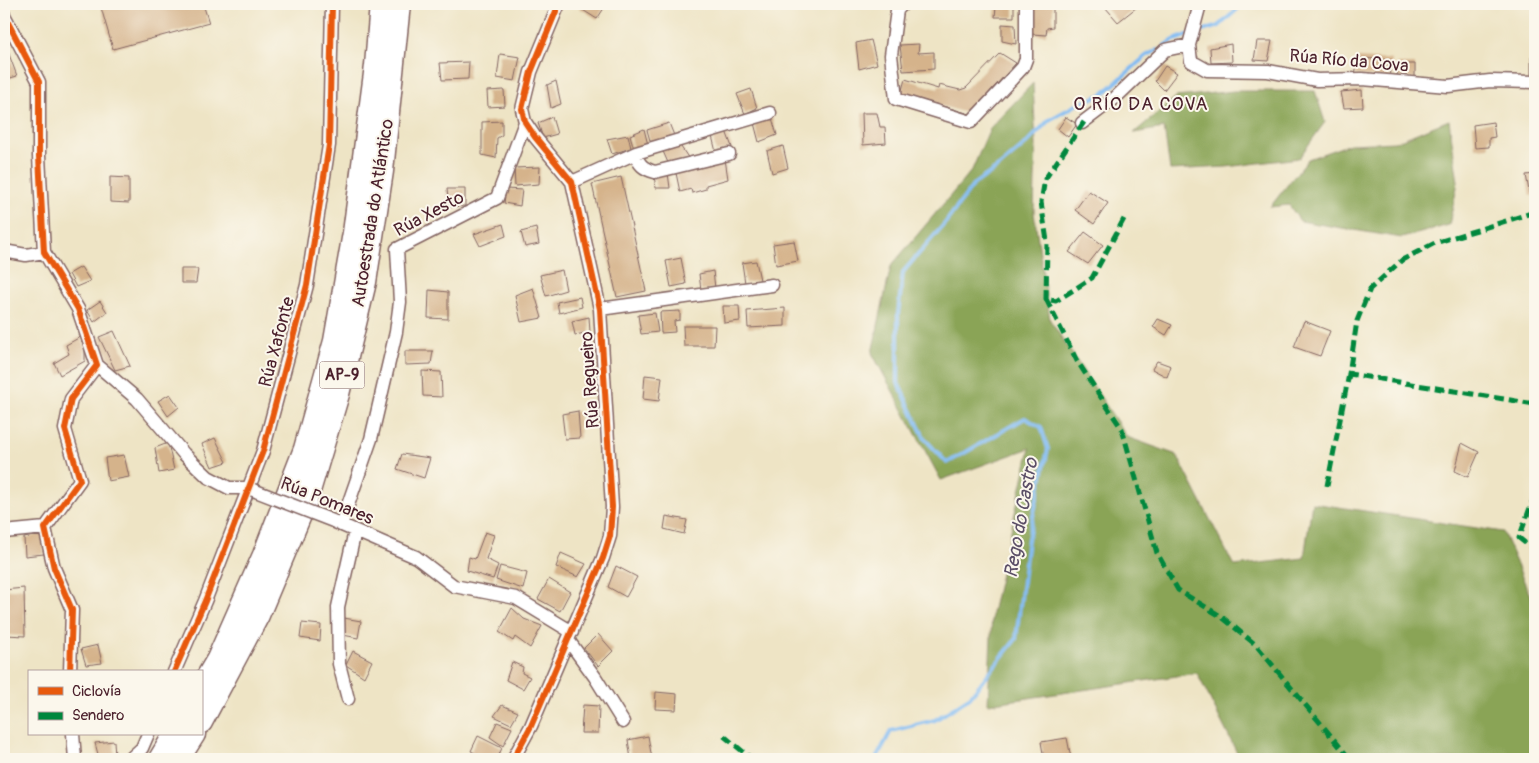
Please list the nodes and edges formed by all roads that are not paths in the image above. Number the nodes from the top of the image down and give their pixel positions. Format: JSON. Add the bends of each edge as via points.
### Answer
{"nodes":[{"id":1,"x":332,"y":4,"type":"edge"},
{"id":2,"x":380,"y":4,"type":"edge"},
{"id":3,"x":399,"y":4,"type":"edge"},
{"id":4,"x":560,"y":4,"type":"edge"},
{"id":5,"x":903,"y":4,"type":"edge"},
{"id":6,"x":1026,"y":4,"type":"edge"},
{"id":7,"x":1200,"y":4,"type":"edge"},
{"id":8,"x":4,"y":15,"type":"edge"},
{"id":9,"x":1189,"y":45,"type":"junction"},
{"id":10,"x":1535,"y":82,"type":"edge"},
{"id":11,"x":770,"y":113,"type":"dead end"},
{"id":12,"x":525,"y":122,"type":"junction"},
{"id":13,"x":1082,"y":123,"type":"dead end"},
{"id":14,"x":636,"y":154,"type":"junction"},
{"id":15,"x":729,"y":154,"type":"dead end"},
{"id":16,"x":572,"y":182,"type":"junction"},
{"id":17,"x":4,"y":251,"type":"edge"},
{"id":18,"x":44,"y":252,"type":"junction"},
{"id":19,"x":772,"y":285,"type":"dead end"},
{"id":20,"x":600,"y":309,"type":"junction"},
{"id":21,"x":96,"y":365,"type":"junction"},
{"id":22,"x":248,"y":488,"type":"junction"},
{"id":23,"x":337,"y":523,"type":"junction"},
{"id":24,"x":45,"y":528,"type":"junction"},
{"id":25,"x":356,"y":531,"type":"junction"},
{"id":26,"x":4,"y":532,"type":"edge"},
{"id":27,"x":570,"y":636,"type":"junction"},
{"id":28,"x":70,"y":670,"type":"edge"},
{"id":29,"x":175,"y":670,"type":"edge"},
{"id":30,"x":202,"y":686,"type":"edge"},
{"id":31,"x":348,"y":699,"type":"dead end"},
{"id":32,"x":202,"y":720,"type":"edge"},
{"id":33,"x":623,"y":722,"type":"dead end"},
{"id":34,"x":73,"y":736,"type":"edge"},
{"id":35,"x":147,"y":736,"type":"edge"},
{"id":36,"x":174,"y":736,"type":"edge"},
{"id":37,"x":193,"y":736,"type":"edge"},
{"id":38,"x":75,"y":759,"type":"edge"},
{"id":39,"x":130,"y":759,"type":"edge"},
{"id":40,"x":160,"y":759,"type":"edge"},
{"id":41,"x":178,"y":759,"type":"edge"},
{"id":42,"x":513,"y":759,"type":"edge"}],
"edges":[{"from":1,"to":22,"type":"street","name":"Rúa Xafonte","via":[[329,145],[308,284],[263,451]]},
{"from":2,"to":30,"type":"highway","name":"Autoestrada do Atlántico","number":"AP-9","via":[[376,66],[354,232],[335,340],[305,449],[264,555]]},
{"from":3,"to":32,"type":"highway","name":"Autoestrada do Atlántico","number":"AP-9","via":[[382,170],[366,282],[338,394],[306,501],[258,615]]},
{"from":4,"to":12,"type":"street","via":[[531,72],[522,109]]},
{"from":5,"to":6,"type":"street","via":[[897,10],[891,55],[896,98],[971,122],[1023,67],[1026,59]]},
{"from":7,"to":9,"type":"street"},
{"from":8,"to":18,"type":"street","via":[[39,82]]},
{"from":9,"to":10,"type":"street","name":"Rúa Río da Cova","via":[[1191,61],[1208,70],[1268,71],[1316,80],[1362,79],[1448,86],[1490,81]]},
{"from":9,"to":13,"type":"street","via":[[1165,50],[1115,98]]},
{"from":11,"to":14,"type":"street"},
{"from":12,"to":16,"type":"street","name":"Rúa Regueiro"},
{"from":12,"to":23,"type":"street","name":"Rúa Xesto","via":[[497,198],[397,249],[400,302],[396,332],[371,439]]},
{"from":14,"to":15,"type":"street","via":[[638,162],[649,171],[656,172]]},
{"from":14,"to":16,"type":"street"},
{"from":16,"to":20,"type":"street","name":"Rúa Regueiro"},
{"from":17,"to":18,"type":"street","via":[[26,255]]},
{"from":18,"to":21,"type":"street","via":[[78,309]]},
{"from":19,"to":20,"type":"street"},
{"from":20,"to":27,"type":"street","name":"Rúa Regueiro","via":[[612,490],[610,526],[604,558]]},
{"from":21,"to":22,"type":"street","name":"Rúa Pomares","via":[[137,399],[208,477],[229,488]]},
{"from":21,"to":24,"type":"street","via":[[71,399],[65,429],[80,480]]},
{"from":22,"to":23,"type":"street","name":"Rúa Pomares","bridge":true},
{"from":22,"to":29,"type":"street","name":"Rúa Xafonte"},
{"from":23,"to":25,"type":"street","name":"Rúa Pomares"},
{"from":24,"to":26,"type":"street"},
{"from":24,"to":28,"type":"street","via":[[54,568],[72,610]]},
{"from":25,"to":27,"type":"street","name":"Rúa Pomares","via":[[416,557],[454,586],[516,598]]},
{"from":25,"to":31,"type":"street","via":[[338,607],[340,664]]},
{"from":27,"to":33,"type":"street"},
{"from":27,"to":42,"type":"street","name":"Rúa Regueiro"},
{"from":34,"to":38,"type":"street"},
{"from":35,"to":39,"type":"street","via":[[142,748]]},
{"from":36,"to":40,"type":"highway"},
{"from":37,"to":41,"type":"highway"}]}
